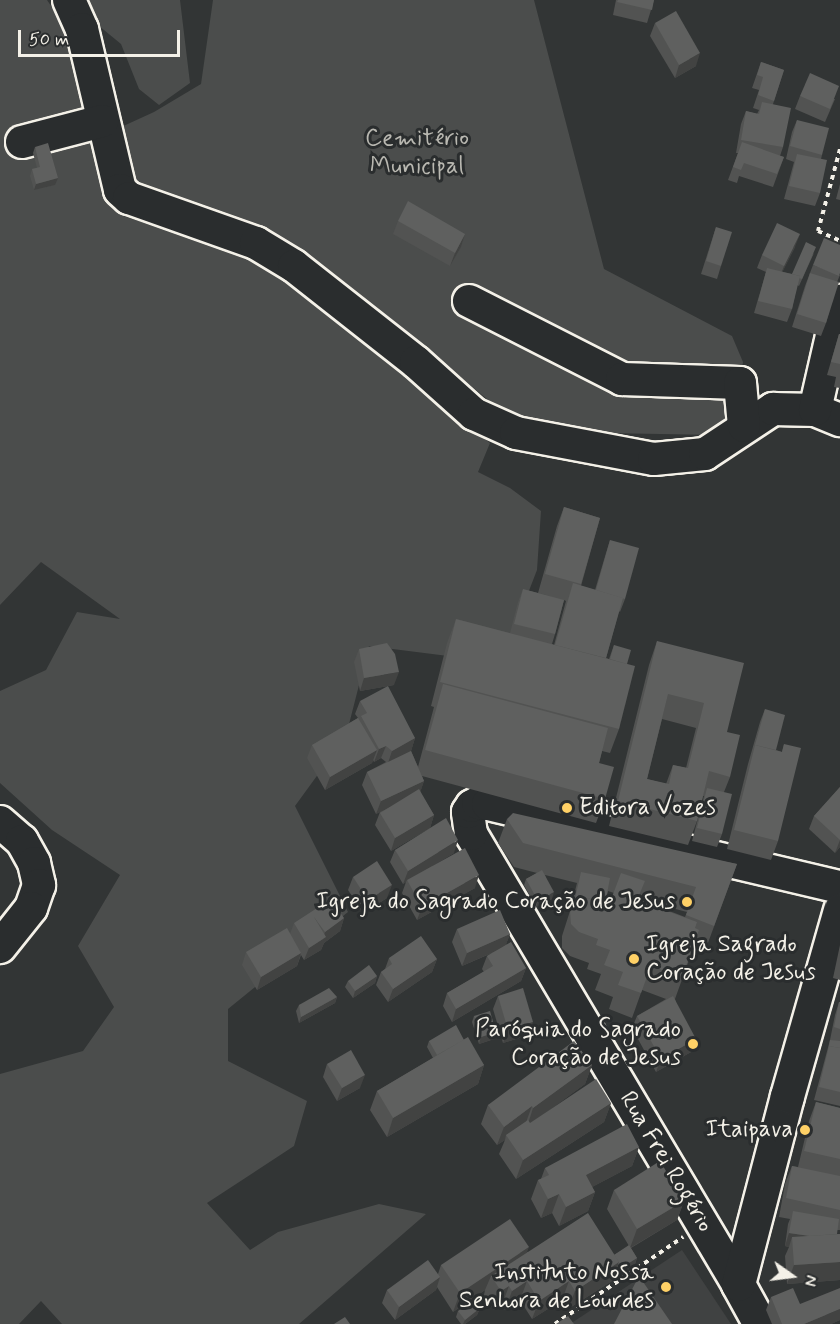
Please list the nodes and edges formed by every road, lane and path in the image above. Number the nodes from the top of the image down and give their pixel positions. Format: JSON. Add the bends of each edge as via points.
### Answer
{"nodes":[{"id":1,"x":69,"y":0,"type":"edge"},
{"id":2,"x":102,"y":121,"type":"junction"},
{"id":3,"x":22,"y":142,"type":"dead end"},
{"id":4,"x":840,"y":149,"type":"edge"},
{"id":5,"x":840,"y":241,"type":"edge"},
{"id":6,"x":469,"y":301,"type":"dead end"},
{"id":7,"x":840,"y":301,"type":"edge"},
{"id":8,"x":828,"y":415,"type":"edge"},
{"id":9,"x":744,"y":426,"type":"junction"},
{"id":10,"x":0,"y":822,"type":"edge"},
{"id":11,"x":840,"y":887,"type":"edge"},
{"id":12,"x":840,"y":910,"type":"edge"},
{"id":13,"x":0,"y":947,"type":"edge"},
{"id":14,"x":703,"y":1223,"type":"junction"},
{"id":15,"x":738,"y":1284,"type":"junction"},
{"id":16,"x":555,"y":1324,"type":"edge"},
{"id":17,"x":760,"y":1324,"type":"edge"}],
"edges":[{"from":1,"to":2,"type":"street","via":[[82,29]]},
{"from":2,"to":3,"type":"street"},
{"from":2,"to":9,"type":"street","via":[[120,190],[129,198],[256,243],[294,266],[484,419],[516,433],[654,459],[705,454]]},
{"from":4,"to":5,"type":"path","via":[[818,231]]},
{"from":6,"to":9,"type":"street","via":[[622,379],[740,383]]},
{"from":7,"to":8,"type":"street"},
{"from":8,"to":9,"type":"street","via":[[773,409]]},
{"from":10,"to":13,"type":"street","via":[[22,841],[34,863],[39,885],[31,908]]},
{"from":11,"to":14,"type":"street","name":"Rua Frei Rogério","via":[[489,804],[472,806],[467,821],[471,834]]},
{"from":12,"to":15,"type":"main road"},
{"from":14,"to":15,"type":"street","name":"Rua Frei Rogério"},
{"from":14,"to":16,"type":"path"},
{"from":15,"to":17,"type":"main road"}]}
